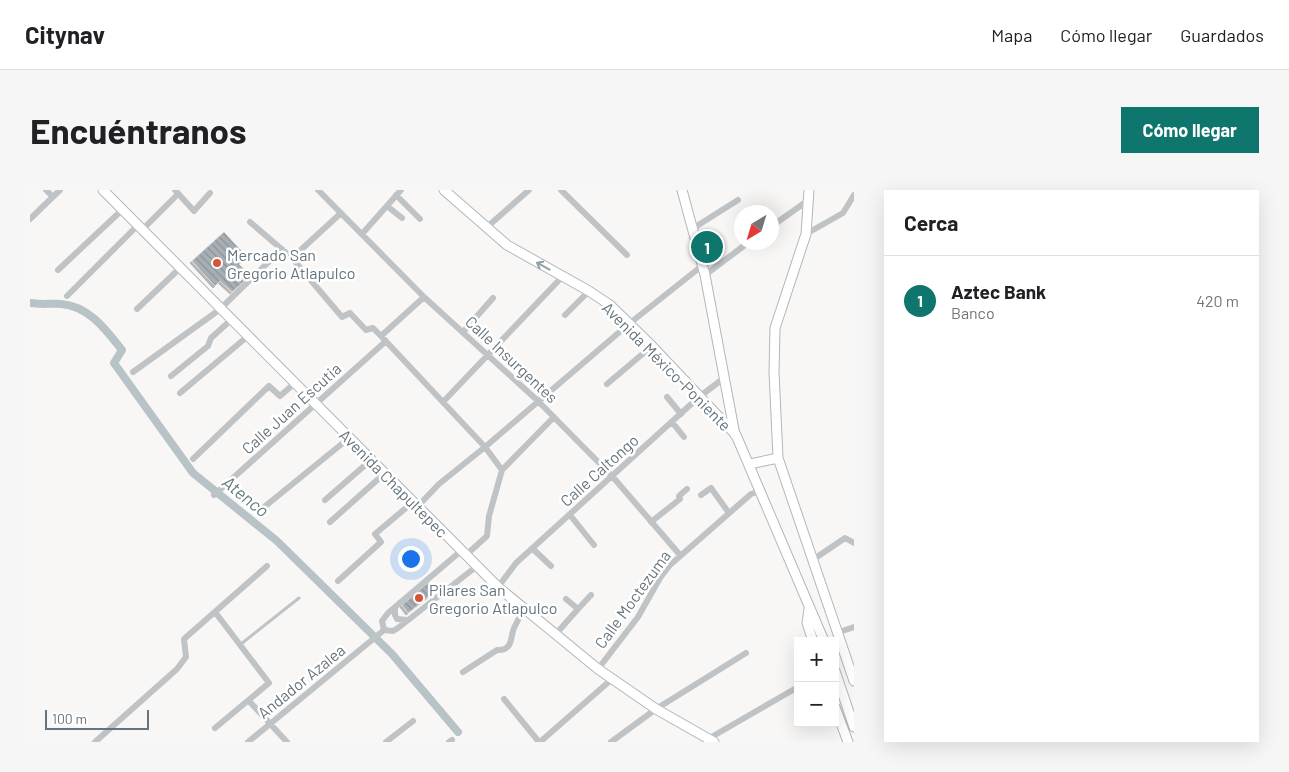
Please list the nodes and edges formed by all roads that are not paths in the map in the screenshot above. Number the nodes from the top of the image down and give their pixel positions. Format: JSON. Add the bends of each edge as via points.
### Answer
{"nodes":[{"id":1,"x":46,"y":190,"type":"edge"},
{"id":2,"x":60,"y":190,"type":"edge"},
{"id":3,"x":103,"y":190,"type":"edge"},
{"id":4,"x":318,"y":190,"type":"edge"},
{"id":5,"x":444,"y":190,"type":"edge"},
{"id":6,"x":529,"y":190,"type":"edge"},
{"id":7,"x":561,"y":190,"type":"edge"},
{"id":8,"x":682,"y":190,"type":"edge"},
{"id":9,"x":177,"y":192,"type":"edge"},
{"id":10,"x":210,"y":193,"type":"dead end"},
{"id":11,"x":399,"y":193,"type":"edge"},
{"id":12,"x":809,"y":194,"type":"edge"},
{"id":13,"x":854,"y":195,"type":"edge"},
{"id":14,"x":53,"y":197,"type":"junction"},
{"id":15,"x":738,"y":200,"type":"dead end"},
{"id":16,"x":387,"y":206,"type":"junction"},
{"id":17,"x":122,"y":210,"type":"junction"},
{"id":18,"x":341,"y":213,"type":"junction"},
{"id":19,"x":402,"y":218,"type":"dead end"},
{"id":20,"x":30,"y":219,"type":"edge"},
{"id":21,"x":420,"y":219,"type":"dead end"},
{"id":22,"x":779,"y":220,"type":"edge"},
{"id":23,"x":250,"y":222,"type":"dead end"},
{"id":24,"x":140,"y":228,"type":"junction"},
{"id":25,"x":486,"y":228,"type":"junction"},
{"id":26,"x":692,"y":229,"type":"junction"},
{"id":27,"x":362,"y":234,"type":"junction"},
{"id":28,"x":806,"y":234,"type":"junction"},
{"id":29,"x":282,"y":249,"type":"junction"},
{"id":30,"x":736,"y":250,"type":"edge"},
{"id":31,"x":627,"y":256,"type":"dead end"},
{"id":32,"x":292,"y":258,"type":"junction"},
{"id":33,"x":179,"y":268,"type":"junction"},
{"id":34,"x":58,"y":270,"type":"dead end"},
{"id":35,"x":704,"y":270,"type":"junction"},
{"id":36,"x":562,"y":277,"type":"junction"},
{"id":37,"x":589,"y":291,"type":"junction"},
{"id":38,"x":67,"y":296,"type":"dead end"},
{"id":39,"x":424,"y":297,"type":"junction"},
{"id":40,"x":493,"y":298,"type":"dead end"},
{"id":41,"x":137,"y":309,"type":"dead end"},
{"id":42,"x":220,"y":310,"type":"junction"},
{"id":43,"x":565,"y":315,"type":"dead end"},
{"id":44,"x":231,"y":320,"type":"junction"},
{"id":45,"x":630,"y":323,"type":"junction"},
{"id":46,"x":463,"y":332,"type":"junction"},
{"id":47,"x":248,"y":336,"type":"junction"},
{"id":48,"x":384,"y":338,"type":"junction"},
{"id":49,"x":652,"y":346,"type":"junction"},
{"id":50,"x":489,"y":356,"type":"junction"},
{"id":51,"x":134,"y":372,"type":"dead end"},
{"id":52,"x":171,"y":376,"type":"dead end"},
{"id":53,"x":724,"y":378,"type":"junction"},
{"id":54,"x":295,"y":383,"type":"junction"},
{"id":55,"x":607,"y":384,"type":"dead end"},
{"id":56,"x":180,"y":393,"type":"dead end"},
{"id":57,"x":699,"y":397,"type":"junction"},
{"id":58,"x":667,"y":398,"type":"dead end"},
{"id":59,"x":538,"y":401,"type":"junction"},
{"id":60,"x":443,"y":402,"type":"junction"},
{"id":61,"x":316,"y":404,"type":"junction"},
{"id":62,"x":681,"y":414,"type":"junction"},
{"id":63,"x":554,"y":417,"type":"junction"},
{"id":64,"x":672,"y":422,"type":"junction"},
{"id":65,"x":736,"y":436,"type":"junction"},
{"id":66,"x":684,"y":437,"type":"dead end"},
{"id":67,"x":349,"y":438,"type":"junction"},
{"id":68,"x":485,"y":447,"type":"junction"},
{"id":69,"x":778,"y":458,"type":"junction"},
{"id":70,"x":193,"y":460,"type":"dead end"},
{"id":71,"x":371,"y":460,"type":"junction"},
{"id":72,"x":750,"y":464,"type":"junction"},
{"id":73,"x":502,"y":470,"type":"junction"},
{"id":74,"x":385,"y":474,"type":"junction"},
{"id":75,"x":612,"y":476,"type":"junction"},
{"id":76,"x":687,"y":489,"type":"dead end"},
{"id":77,"x":761,"y":491,"type":"junction"},
{"id":78,"x":214,"y":495,"type":"dead end"},
{"id":79,"x":701,"y":495,"type":"dead end"},
{"id":80,"x":325,"y":500,"type":"dead end"},
{"id":81,"x":415,"y":504,"type":"junction"},
{"id":82,"x":258,"y":512,"type":"dead end"},
{"id":83,"x":729,"y":513,"type":"junction"},
{"id":84,"x":570,"y":515,"type":"junction"},
{"id":85,"x":330,"y":522,"type":"dead end"},
{"id":86,"x":651,"y":522,"type":"junction"},
{"id":87,"x":854,"y":543,"type":"edge"},
{"id":88,"x":594,"y":545,"type":"dead end"},
{"id":89,"x":534,"y":549,"type":"junction"},
{"id":90,"x":463,"y":553,"type":"junction"},
{"id":91,"x":680,"y":555,"type":"junction"},
{"id":92,"x":814,"y":559,"type":"junction"},
{"id":93,"x":267,"y":566,"type":"dead end"},
{"id":94,"x":477,"y":566,"type":"junction"},
{"id":95,"x":551,"y":566,"type":"dead end"},
{"id":96,"x":338,"y":580,"type":"dead end"},
{"id":97,"x":498,"y":587,"type":"junction"},
{"id":98,"x":591,"y":595,"type":"dead end"},
{"id":99,"x":299,"y":598,"type":"dead end"},
{"id":100,"x":566,"y":599,"type":"dead end"},
{"id":101,"x":395,"y":607,"type":"junction"},
{"id":102,"x":578,"y":609,"type":"junction"},
{"id":103,"x":809,"y":609,"type":"junction"},
{"id":104,"x":523,"y":610,"type":"junction"},
{"id":105,"x":215,"y":612,"type":"junction"},
{"id":106,"x":408,"y":620,"type":"junction"},
{"id":107,"x":854,"y":627,"type":"edge"},
{"id":108,"x":384,"y":630,"type":"junction"},
{"id":109,"x":839,"y":632,"type":"junction"},
{"id":110,"x":555,"y":636,"type":"junction"},
{"id":111,"x":812,"y":637,"type":"edge"},
{"id":112,"x":823,"y":637,"type":"edge"},
{"id":113,"x":241,"y":645,"type":"junction"},
{"id":114,"x":746,"y":653,"type":"dead end"},
{"id":115,"x":598,"y":669,"type":"junction"},
{"id":116,"x":463,"y":672,"type":"dead end"},
{"id":117,"x":853,"y":676,"type":"edge"},
{"id":118,"x":612,"y":679,"type":"junction"},
{"id":119,"x":839,"y":682,"type":"edge"},
{"id":120,"x":794,"y":689,"type":"edge"},
{"id":121,"x":504,"y":699,"type":"dead end"},
{"id":122,"x":249,"y":701,"type":"junction"},
{"id":123,"x":656,"y":710,"type":"junction"},
{"id":124,"x":839,"y":718,"type":"edge"},
{"id":125,"x":413,"y":721,"type":"dead end"},
{"id":126,"x":270,"y":724,"type":"junction"},
{"id":127,"x":854,"y":727,"type":"edge"},
{"id":128,"x":215,"y":728,"type":"dead end"},
{"id":129,"x":711,"y":740,"type":"edge"},
{"id":130,"x":95,"y":742,"type":"edge"},
{"id":131,"x":248,"y":742,"type":"edge"},
{"id":132,"x":287,"y":742,"type":"edge"},
{"id":133,"x":386,"y":742,"type":"edge"},
{"id":134,"x":540,"y":742,"type":"edge"},
{"id":135,"x":611,"y":742,"type":"edge"},
{"id":136,"x":848,"y":742,"type":"edge"}],
"edges":[{"from":1,"to":14,"type":"street"},
{"from":2,"to":14,"type":"street"},
{"from":3,"to":17,"type":"main road","name":"Avenida Chapultepec"},
{"from":4,"to":18,"type":"street","name":"Calle Insurgentes"},
{"from":5,"to":25,"type":"main road","name":"Avenida México-Poniente"},
{"from":6,"to":25,"type":"street"},
{"from":7,"to":31,"type":"street"},
{"from":8,"to":26,"type":"main road"},
{"from":9,"to":10,"type":"street","via":[[194,211]]},
{"from":9,"to":24,"type":"street"},
{"from":11,"to":16,"type":"street"},
{"from":11,"to":21,"type":"street"},
{"from":12,"to":22,"type":"street"},
{"from":12,"to":28,"type":"main road"},
{"from":13,"to":28,"type":"street","via":[[843,213]]},
{"from":14,"to":20,"type":"street"},
{"from":15,"to":26,"type":"street"},
{"from":16,"to":19,"type":"street"},
{"from":16,"to":27,"type":"street"},
{"from":17,"to":24,"type":"main road","name":"Avenida Chapultepec"},
{"from":17,"to":34,"type":"street"},
{"from":18,"to":27,"type":"street","name":"Calle Insurgentes"},
{"from":18,"to":32,"type":"street"},
{"from":23,"to":29,"type":"street"},
{"from":24,"to":33,"type":"main road","name":"Avenida Chapultepec"},
{"from":24,"to":38,"type":"street"},
{"from":36,"to":25,"type":"main road","name":"Avenida México-Poniente","one_way":true,"via":[[519,254]]},
{"from":26,"to":35,"type":"main road"},
{"from":27,"to":39,"type":"street","name":"Calle Insurgentes"},
{"from":28,"to":69,"type":"main road","via":[[775,328]]},
{"from":29,"to":32,"type":"street"},
{"from":29,"to":42,"type":"street"},
{"from":30,"to":35,"type":"street"},
{"from":32,"to":48,"type":"street","via":[[342,317],[350,312],[366,330],[373,328]]},
{"from":33,"to":41,"type":"street"},
{"from":33,"to":42,"type":"main road","name":"Avenida Chapultepec"},
{"from":35,"to":45,"type":"street"},
{"from":35,"to":53,"type":"main road"},
{"from":36,"to":37,"type":"main road","name":"Avenida México-Poniente"},
{"from":36,"to":50,"type":"street"},
{"from":37,"to":43,"type":"street"},
{"from":37,"to":45,"type":"main road","name":"Avenida México-Poniente"},
{"from":39,"to":46,"type":"street","name":"Calle Insurgentes"},
{"from":39,"to":48,"type":"street","name":"Calle Juan Escutia"},
{"from":40,"to":46,"type":"street"},
{"from":42,"to":44,"type":"main road","name":"Avenida Chapultepec"},
{"from":42,"to":51,"type":"street"},
{"from":44,"to":47,"type":"main road","name":"Avenida Chapultepec"},
{"from":44,"to":52,"type":"street","via":[[211,338],[208,346]]},
{"from":45,"to":49,"type":"main road","name":"Avenida México-Poniente"},
{"from":45,"to":59,"type":"street"},
{"from":46,"to":50,"type":"street","name":"Calle Insurgentes"},
{"from":47,"to":54,"type":"main road","name":"Avenida Chapultepec"},
{"from":47,"to":56,"type":"street"},
{"from":48,"to":60,"type":"street"},
{"from":48,"to":61,"type":"street","name":"Calle Juan Escutia"},
{"from":49,"to":55,"type":"street"},
{"from":49,"to":57,"type":"main road","name":"Avenida México-Poniente"},
{"from":50,"to":59,"type":"street","name":"Calle Insurgentes"},
{"from":50,"to":60,"type":"street"},
{"from":53,"to":57,"type":"street","name":"Calle Caltongo"},
{"from":53,"to":65,"type":"main road"},
{"from":54,"to":61,"type":"main road","name":"Avenida Chapultepec"},
{"from":54,"to":70,"type":"street","via":[[280,396],[268,387]]},
{"from":57,"to":62,"type":"street","name":"Calle Caltongo"},
{"from":57,"to":65,"type":"main road","name":"Avenida México-Poniente"},
{"from":58,"to":62,"type":"street"},
{"from":59,"to":63,"type":"street","name":"Calle Insurgentes"},
{"from":59,"to":68,"type":"street"},
{"from":60,"to":68,"type":"street"},
{"from":61,"to":67,"type":"main road","name":"Avenida Chapultepec"},
{"from":61,"to":78,"type":"street","name":"Calle Juan Escutia"},
{"from":62,"to":64,"type":"street","name":"Calle Caltongo"},
{"from":63,"to":73,"type":"street"},
{"from":63,"to":75,"type":"street","name":"Calle Insurgentes"},
{"from":64,"to":66,"type":"street"},
{"from":64,"to":75,"type":"street","name":"Calle Caltongo"},
{"from":65,"to":72,"type":"main road","name":"Avenida México-Poniente"},
{"from":67,"to":71,"type":"main road","name":"Avenida Chapultepec"},
{"from":67,"to":82,"type":"street"},
{"from":68,"to":73,"type":"street"},
{"from":68,"to":81,"type":"street"},
{"from":69,"to":72,"type":"main road"},
{"from":69,"to":92,"type":"main road"},
{"from":71,"to":74,"type":"main road","name":"Avenida Chapultepec"},
{"from":71,"to":80,"type":"street"},
{"from":72,"to":77,"type":"main road","name":"Avenida México-Poniente"},
{"from":73,"to":90,"type":"street","via":[[487,536]]},
{"from":74,"to":81,"type":"main road","name":"Avenida Chapultepec"},
{"from":74,"to":85,"type":"street"},
{"from":75,"to":84,"type":"street","name":"Calle Caltongo"},
{"from":75,"to":86,"type":"street","name":"Calle Insurgentes"},
{"from":76,"to":86,"type":"street","via":[[679,496],[680,499]]},
{"from":77,"to":83,"type":"street","name":"Calle Moctezuma","via":[[751,494]]},
{"from":77,"to":103,"type":"main road","name":"Avenida México-Poniente"},
{"from":79,"to":83,"type":"street","via":[[711,488]]},
{"from":81,"to":90,"type":"main road","name":"Avenida Chapultepec"},
{"from":81,"to":96,"type":"street","via":[[375,534],[382,542]]},
{"from":83,"to":91,"type":"street","name":"Calle Moctezuma"},
{"from":84,"to":88,"type":"street"},
{"from":84,"to":89,"type":"street","name":"Calle Caltongo"},
{"from":86,"to":91,"type":"street","name":"Calle Insurgentes"},
{"from":87,"to":92,"type":"street","via":[[845,538]]},
{"from":89,"to":95,"type":"street"},
{"from":89,"to":97,"type":"street","name":"Calle Caltongo","via":[[510,570]]},
{"from":90,"to":94,"type":"main road","name":"Avenida Chapultepec"},
{"from":90,"to":101,"type":"street"},
{"from":91,"to":115,"type":"street","name":"Calle Moctezuma","via":[[660,578],[638,617]]},
{"from":92,"to":109,"type":"main road"},
{"from":93,"to":105,"type":"street"},
{"from":94,"to":97,"type":"main road","name":"Avenida Chapultepec"},
{"from":94,"to":106,"type":"street"},
{"from":97,"to":104,"type":"main road","name":"Avenida Chapultepec"},
{"from":98,"to":102,"type":"street"},
{"from":99,"to":113,"type":"lane"},
{"from":100,"to":102,"type":"street"},
{"from":101,"to":106,"type":"street","via":[[394,615],[398,619],[402,622]]},
{"from":101,"to":108,"type":"street","via":[[382,621]]},
{"from":102,"to":110,"type":"street"},
{"from":103,"to":111,"type":"main road","name":"Avenida México-Poniente","via":[[807,623]]},
{"from":103,"to":112,"type":"main road","name":"Avenida México-Poniente"},
{"from":104,"to":110,"type":"main road","name":"Avenida Chapultepec"},
{"from":104,"to":116,"type":"street","via":[[508,648],[497,650]]},
{"from":105,"to":113,"type":"street"},
{"from":105,"to":130,"type":"street","via":[[184,639],[186,657],[177,669]]},
{"from":106,"to":108,"type":"street","via":[[393,631]]},
{"from":107,"to":109,"type":"street"},
{"from":108,"to":126,"type":"street","name":"Andador Azalea"},
{"from":109,"to":117,"type":"main road"},
{"from":110,"to":115,"type":"main road","name":"Avenida Chapultepec"},
{"from":113,"to":122,"type":"street","via":[[269,683]]},
{"from":114,"to":123,"type":"street"},
{"from":115,"to":118,"type":"main road","name":"Avenida Chapultepec"},
{"from":118,"to":123,"type":"main road","name":"Avenida Chapultepec"},
{"from":118,"to":134,"type":"street"},
{"from":119,"to":127,"type":"main road"},
{"from":120,"to":129,"type":"street"},
{"from":121,"to":134,"type":"street"},
{"from":122,"to":126,"type":"street"},
{"from":122,"to":128,"type":"street"},
{"from":123,"to":129,"type":"main road","name":"Avenida Chapultepec"},
{"from":123,"to":135,"type":"street"},
{"from":124,"to":136,"type":"main road"},
{"from":125,"to":133,"type":"street"},
{"from":126,"to":131,"type":"street","name":"Andador Azalea"},
{"from":126,"to":132,"type":"street"}]}
